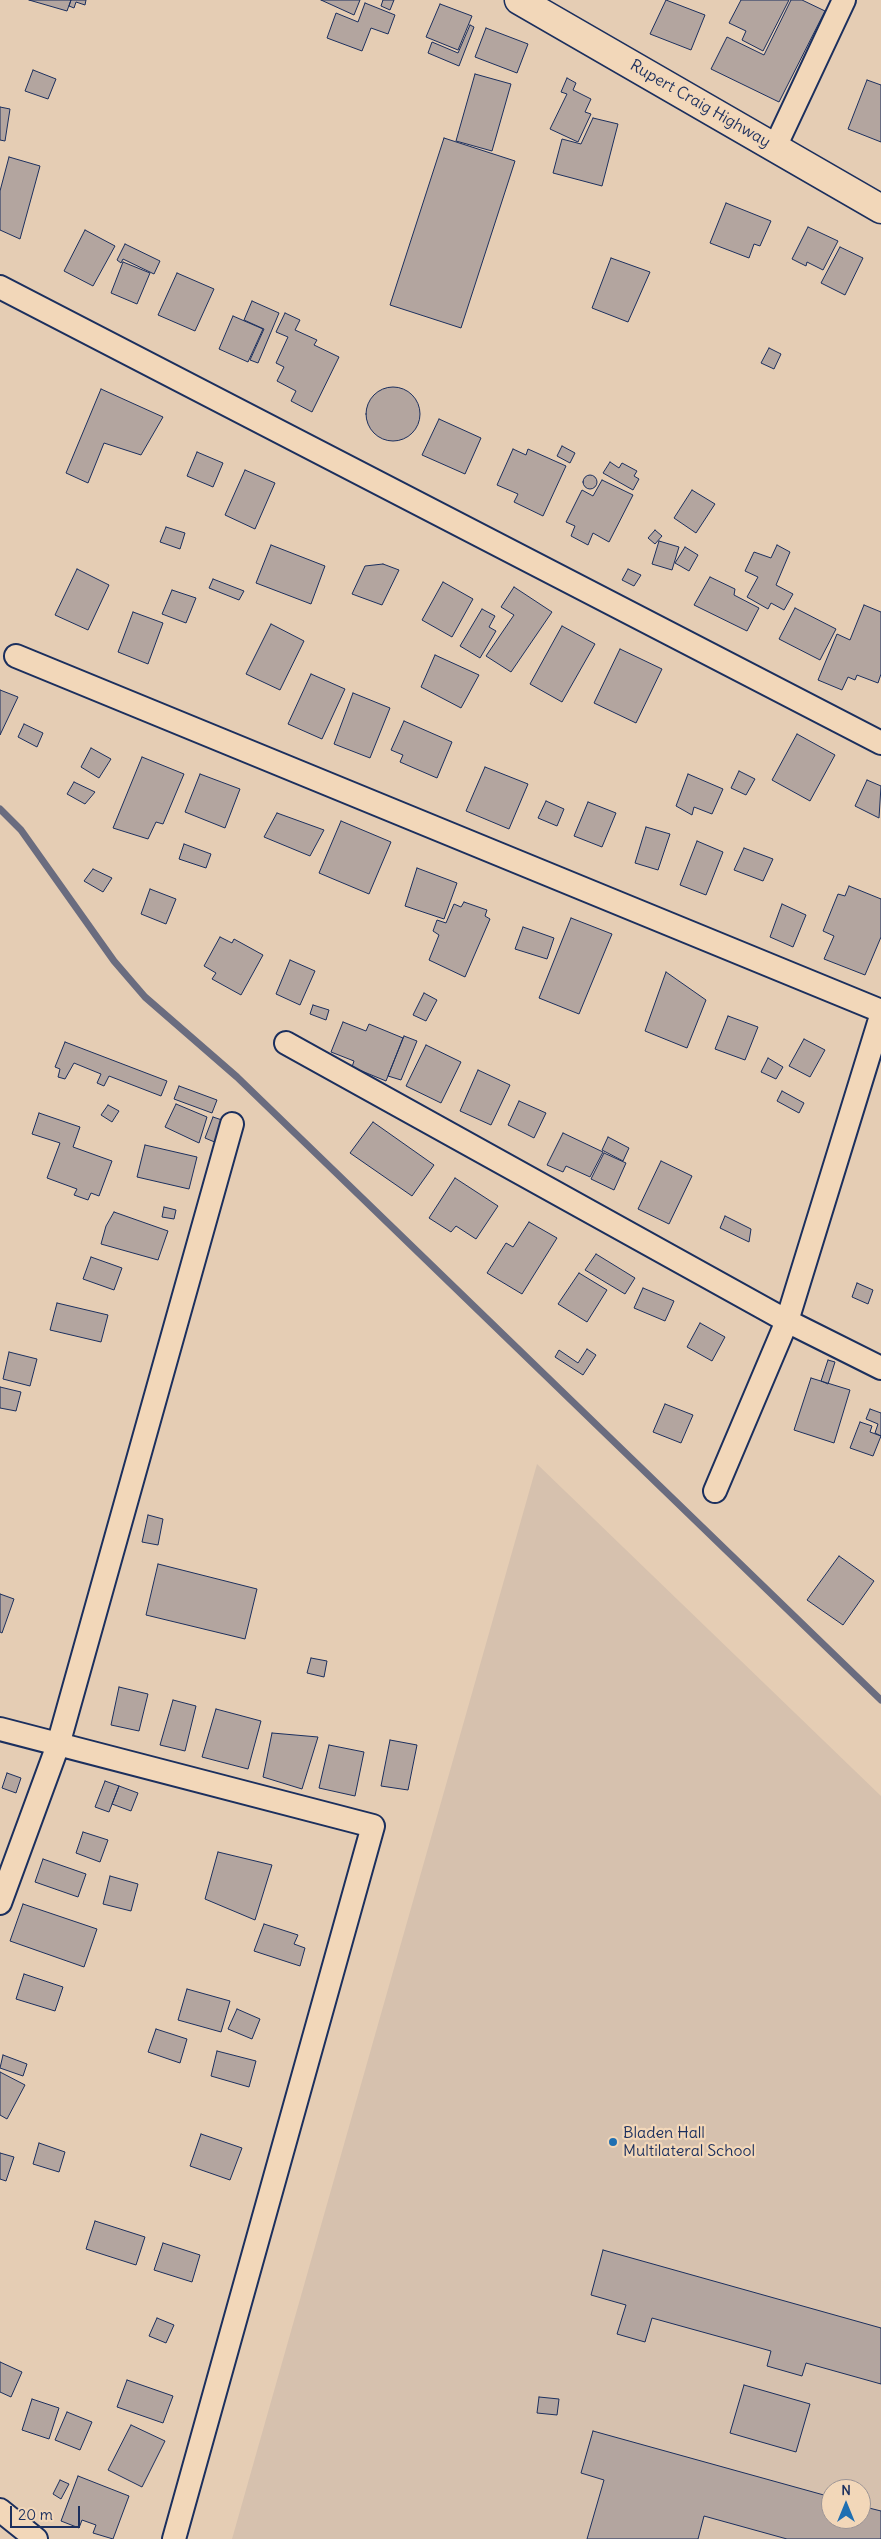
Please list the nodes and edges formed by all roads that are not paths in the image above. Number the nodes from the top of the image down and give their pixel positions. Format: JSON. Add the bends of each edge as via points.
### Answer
{"nodes":[{"id":1,"x":519,"y":0,"type":"edge"},
{"id":2,"x":844,"y":0,"type":"edge"},
{"id":3,"x":775,"y":147,"type":"junction"},
{"id":4,"x":881,"y":209,"type":"edge"},
{"id":5,"x":0,"y":288,"type":"edge"},
{"id":6,"x":16,"y":656,"type":"dead end"},
{"id":7,"x":881,"y":743,"type":"edge"},
{"id":8,"x":881,"y":1011,"type":"edge"},
{"id":9,"x":881,"y":1016,"type":"edge"},
{"id":10,"x":286,"y":1043,"type":"dead end"},
{"id":11,"x":232,"y":1124,"type":"dead end"},
{"id":12,"x":787,"y":1321,"type":"junction"},
{"id":13,"x":881,"y":1368,"type":"edge"},
{"id":14,"x":715,"y":1491,"type":"dead end"},
{"id":15,"x":0,"y":1729,"type":"edge"},
{"id":16,"x":58,"y":1745,"type":"junction"},
{"id":17,"x":0,"y":1903,"type":"edge"},
{"id":18,"x":0,"y":2510,"type":"edge"},
{"id":19,"x":36,"y":2539,"type":"edge"},
{"id":20,"x":174,"y":2539,"type":"edge"}],
"edges":[{"from":1,"to":3,"type":"main road","name":"Rupert Craig Highway"},
{"from":2,"to":3,"type":"street"},
{"from":3,"to":4,"type":"main road","name":"Rupert Craig Highway"},
{"from":5,"to":7,"type":"street"},
{"from":6,"to":8,"type":"street"},
{"from":9,"to":12,"type":"street"},
{"from":10,"to":12,"type":"street"},
{"from":11,"to":16,"type":"street"},
{"from":12,"to":13,"type":"street"},
{"from":12,"to":14,"type":"street"},
{"from":15,"to":16,"type":"street"},
{"from":16,"to":17,"type":"street"},
{"from":16,"to":20,"type":"street","via":[[373,1826]]},
{"from":18,"to":19,"type":"street"}]}
